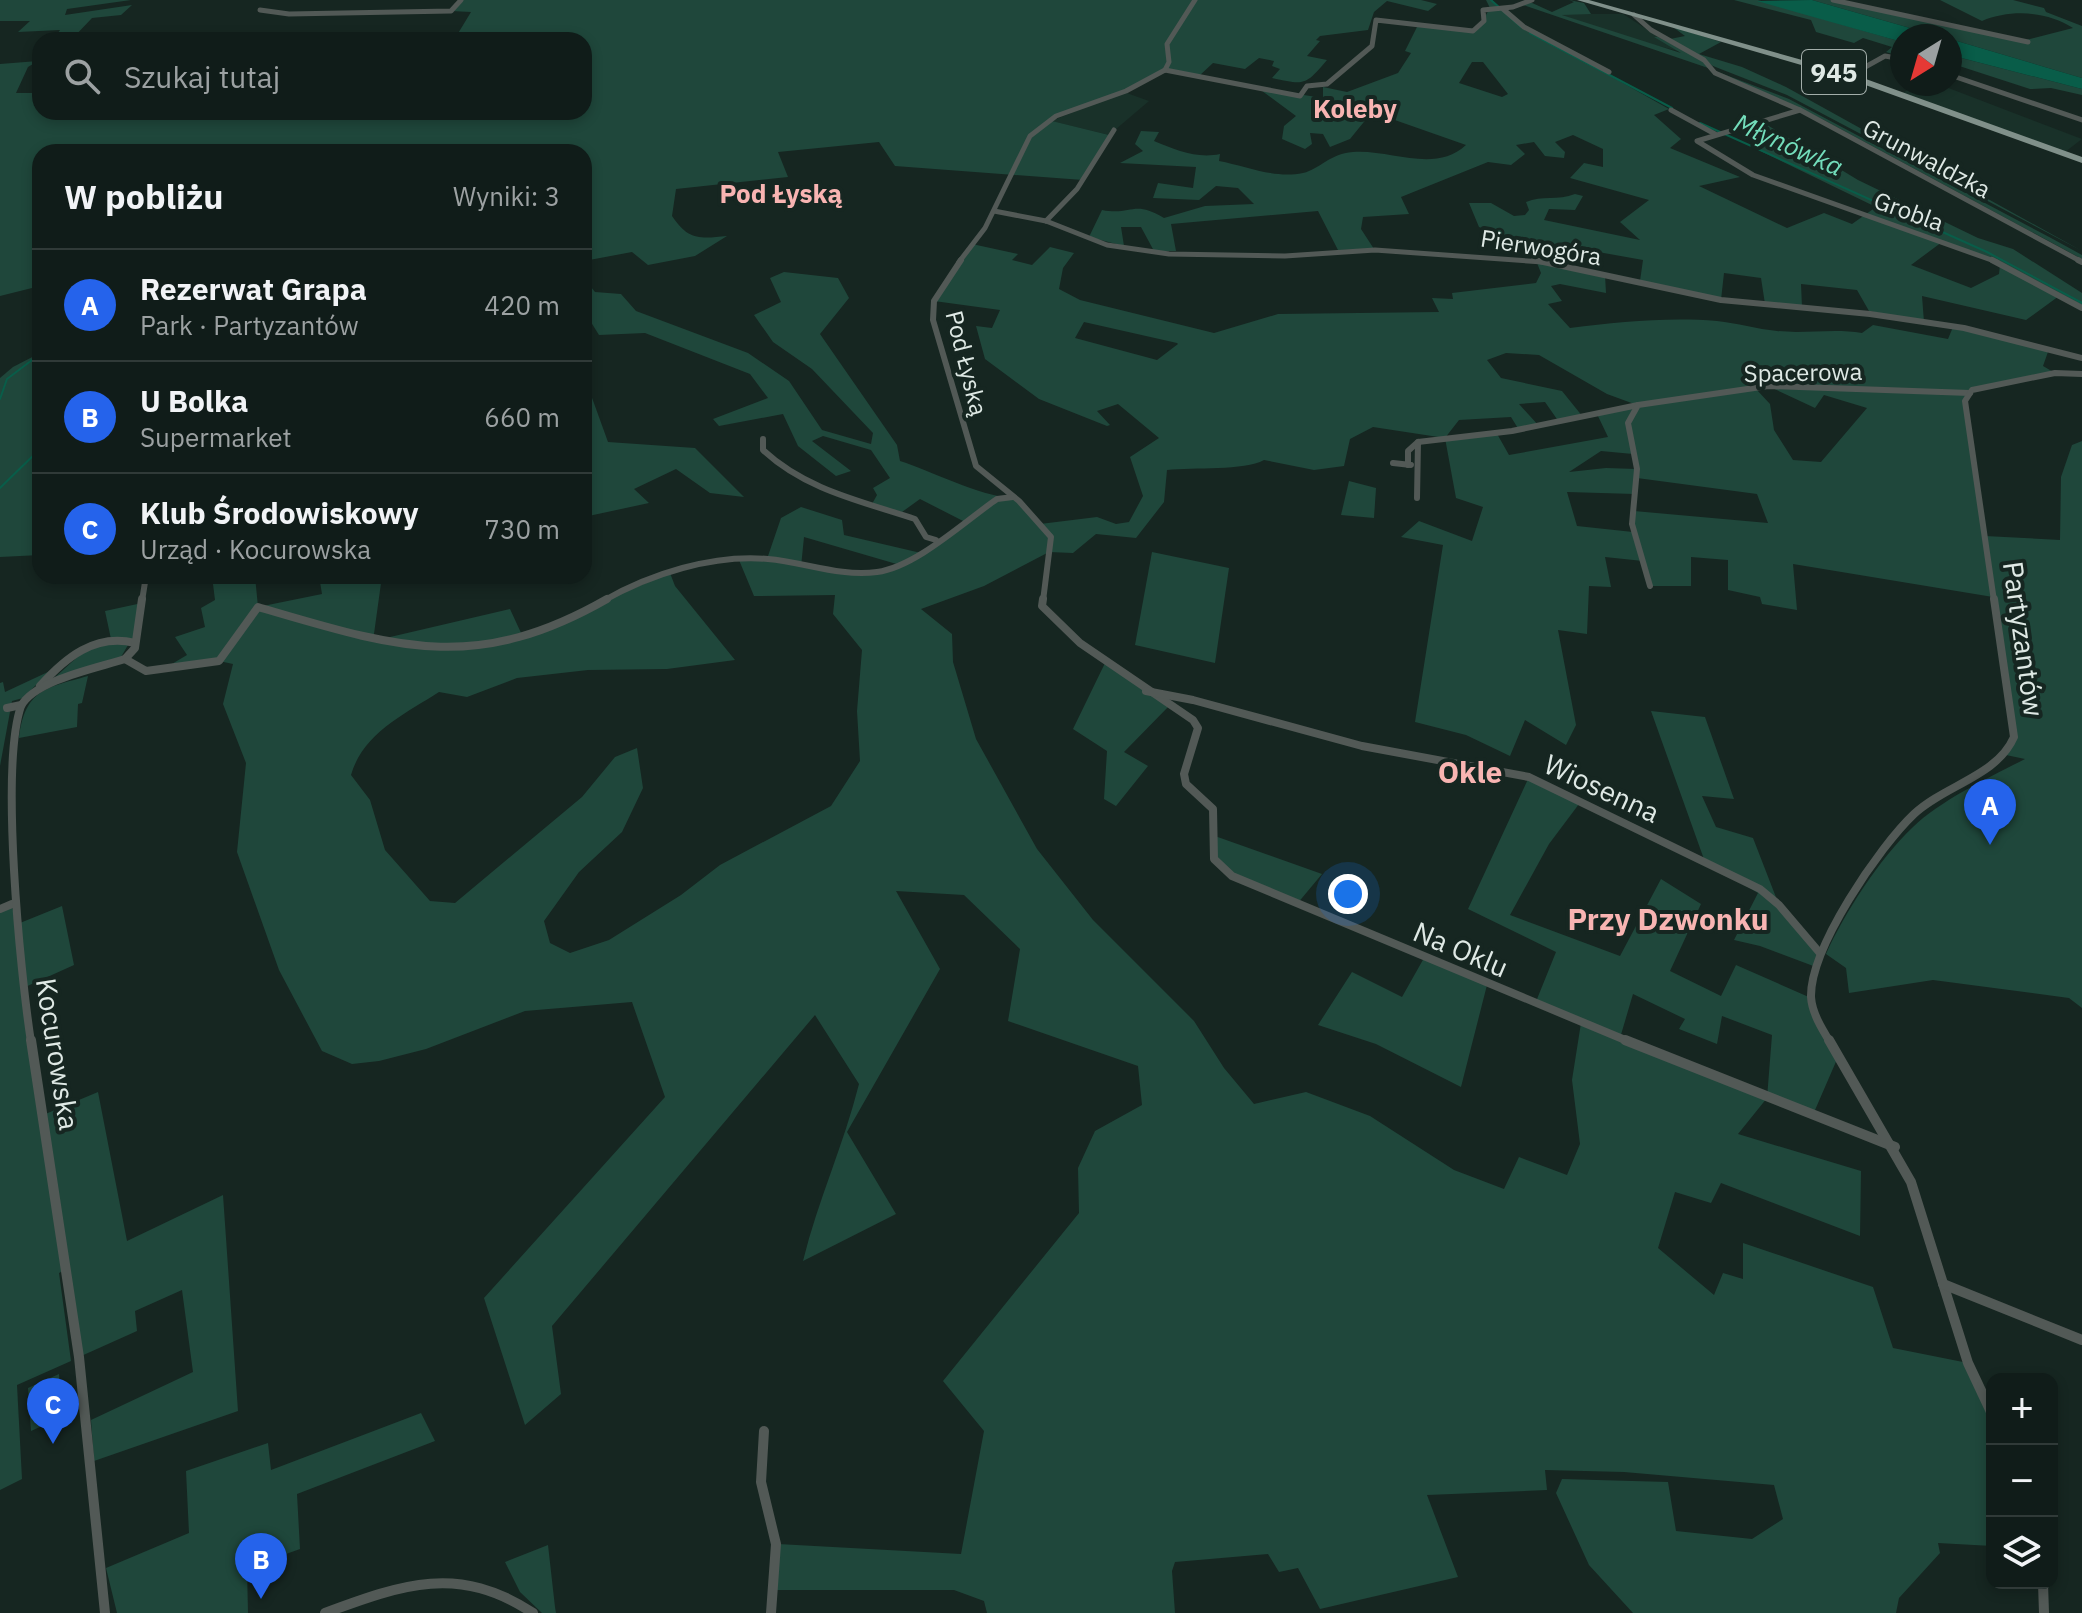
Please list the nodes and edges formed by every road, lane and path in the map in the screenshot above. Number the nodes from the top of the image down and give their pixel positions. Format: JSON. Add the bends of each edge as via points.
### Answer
{"nodes":[{"id":1,"x":461,"y":0,"type":"edge"},
{"id":2,"x":1195,"y":0,"type":"edge"},
{"id":3,"x":1532,"y":0,"type":"edge"},
{"id":4,"x":1581,"y":0,"type":"edge"},
{"id":5,"x":1833,"y":0,"type":"edge"},
{"id":6,"x":1503,"y":9,"type":"junction"},
{"id":7,"x":260,"y":10,"type":"dead end"},
{"id":8,"x":1634,"y":15,"type":"junction"},
{"id":9,"x":1654,"y":20,"type":"junction"},
{"id":10,"x":1643,"y":25,"type":"junction"},
{"id":11,"x":2028,"y":42,"type":"dead end"},
{"id":12,"x":1890,"y":57,"type":"edge"},
{"id":13,"x":1165,"y":70,"type":"junction"},
{"id":14,"x":1609,"y":72,"type":"dead end"},
{"id":15,"x":1849,"y":76,"type":"junction"},
{"id":16,"x":1962,"y":79,"type":"edge"},
{"id":17,"x":1671,"y":110,"type":"dead end"},
{"id":18,"x":1800,"y":110,"type":"junction"},
{"id":19,"x":2082,"y":120,"type":"edge"},
{"id":20,"x":1114,"y":130,"type":"dead end"},
{"id":21,"x":1716,"y":135,"type":"junction"},
{"id":22,"x":2082,"y":160,"type":"edge"},
{"id":23,"x":994,"y":211,"type":"junction"},
{"id":24,"x":1046,"y":221,"type":"junction"},
{"id":25,"x":2082,"y":262,"type":"edge"},
{"id":26,"x":2082,"y":308,"type":"edge"},
{"id":27,"x":2082,"y":358,"type":"edge"},
{"id":28,"x":2082,"y":374,"type":"edge"},
{"id":29,"x":1970,"y":393,"type":"junction"},
{"id":30,"x":1638,"y":405,"type":"junction"},
{"id":31,"x":763,"y":439,"type":"dead end"},
{"id":32,"x":1418,"y":442,"type":"junction"},
{"id":33,"x":1393,"y":463,"type":"dead end"},
{"id":34,"x":1408,"y":465,"type":"junction"},
{"id":35,"x":1420,"y":466,"type":"junction"},
{"id":36,"x":1013,"y":497,"type":"junction"},
{"id":37,"x":1417,"y":498,"type":"dead end"},
{"id":38,"x":936,"y":540,"type":"junction"},
{"id":39,"x":145,"y":584,"type":"edge"},
{"id":40,"x":1650,"y":586,"type":"dead end"},
{"id":41,"x":135,"y":643,"type":"junction"},
{"id":42,"x":125,"y":659,"type":"junction"},
{"id":43,"x":40,"y":687,"type":"junction"},
{"id":44,"x":1145,"y":691,"type":"junction"},
{"id":45,"x":21,"y":705,"type":"junction"},
{"id":46,"x":7,"y":708,"type":"dead end"},
{"id":47,"x":12,"y":904,"type":"junction"},
{"id":48,"x":0,"y":909,"type":"edge"},
{"id":49,"x":1819,"y":952,"type":"junction"},
{"id":50,"x":1895,"y":1147,"type":"junction"},
{"id":51,"x":1943,"y":1284,"type":"junction"},
{"id":52,"x":2082,"y":1340,"type":"edge"},
{"id":53,"x":1986,"y":1401,"type":"edge"},
{"id":54,"x":764,"y":1431,"type":"dead end"},
{"id":55,"x":2043,"y":1589,"type":"edge"},
{"id":56,"x":105,"y":1613,"type":"edge"},
{"id":57,"x":325,"y":1613,"type":"edge"},
{"id":58,"x":533,"y":1613,"type":"edge"},
{"id":59,"x":771,"y":1613,"type":"edge"},
{"id":60,"x":2044,"y":1613,"type":"edge"}],
"edges":[{"from":1,"to":7,"type":"street","via":[[451,11]]},
{"from":2,"to":13,"type":"street","via":[[1167,44]]},
{"from":3,"to":6,"type":"street"},
{"from":4,"to":8,"type":"main road","number":"945"},
{"from":5,"to":11,"type":"street"},
{"from":6,"to":13,"type":"street","via":[[1483,10],[1484,21],[1473,31],[1376,20],[1372,46],[1327,84],[1307,86],[1300,96]]},
{"from":6,"to":14,"type":"street","via":[[1524,27]]},
{"from":8,"to":9,"type":"main road","number":"945"},
{"from":8,"to":10,"type":"street","name":"Grunwaldzka"},
{"from":9,"to":10,"type":"street"},
{"from":9,"to":15,"type":"main road","number":"945"},
{"from":10,"to":18,"type":"street","name":"Grunwaldzka","via":[[1704,60],[1715,73]]},
{"from":12,"to":15,"type":"street"},
{"from":13,"to":23,"type":"street","name":"Pod Łyską","via":[[1043,125],[1024,145]]},
{"from":15,"to":22,"type":"main road","number":"945"},
{"from":16,"to":19,"type":"street"},
{"from":17,"to":21,"type":"street"},
{"from":18,"to":21,"type":"street"},
{"from":18,"to":25,"type":"street","name":"Grunwaldzka"},
{"from":20,"to":24,"type":"street","via":[[1070,204]]},
{"from":21,"to":26,"type":"street","name":"Grobla","via":[[1697,141],[1746,172],[1987,258]]},
{"from":23,"to":24,"type":"street","name":"Pierwogóra"},
{"from":23,"to":36,"type":"street","name":"Pod Łyską","via":[[941,286],[933,320],[976,466]]},
{"from":24,"to":27,"type":"street","name":"Pierwogóra","via":[[1107,245],[1169,254],[1285,256],[1363,250],[1529,259],[1736,302],[1964,328]]},
{"from":28,"to":29,"type":"street","via":[[2009,380]]},
{"from":29,"to":30,"type":"street","name":"Spacerowa","via":[[1768,386]]},
{"from":29,"to":49,"type":"street","name":"Partyzantów","via":[[1965,403],[2014,737],[2006,755],[1916,812],[1883,848]]},
{"from":30,"to":32,"type":"street","name":"Spacerowa","via":[[1512,431]]},
{"from":30,"to":40,"type":"street","via":[[1628,423],[1637,469],[1632,524]]},
{"from":31,"to":38,"type":"street","via":[[763,450],[784,469],[834,494],[915,519],[926,537]]},
{"from":32,"to":34,"type":"street","via":[[1408,451]]},
{"from":32,"to":35,"type":"street"},
{"from":33,"to":34,"type":"street"},
{"from":34,"to":35,"type":"street"},
{"from":35,"to":37,"type":"street"},
{"from":36,"to":38,"type":"street","via":[[997,499]]},
{"from":36,"to":44,"type":"street","name":"Pod Łyską","via":[[1051,537],[1042,606],[1080,643]]},
{"from":38,"to":42,"type":"street","via":[[902,565],[877,572],[767,559],[723,560],[671,571],[637,582],[563,624],[496,643],[433,649],[373,641],[258,607],[219,661],[146,671]]},
{"from":39,"to":41,"type":"street"},
{"from":41,"to":42,"type":"street"},
{"from":41,"to":43,"type":"street","via":[[123,638],[92,644]]},
{"from":42,"to":43,"type":"street"},
{"from":43,"to":45,"type":"street"},
{"from":44,"to":49,"type":"street","name":"Wiosenna","via":[[1362,746],[1529,777],[1760,889]]},
{"from":44,"to":50,"type":"street","name":"Na Oklu","via":[[1198,728],[1184,774],[1186,784],[1212,806],[1214,862],[1232,876],[1500,990]]},
{"from":45,"to":46,"type":"street"},
{"from":45,"to":47,"type":"street","name":"Kocurowska","via":[[11,739],[6,817]]},
{"from":47,"to":48,"type":"street"},
{"from":47,"to":56,"type":"street","name":"Kocurowska","via":[[79,1357]]},
{"from":49,"to":50,"type":"street","name":"Partyzantów","via":[[1812,1008]]},
{"from":50,"to":51,"type":"street","name":"Partyzantów"},
{"from":51,"to":52,"type":"street"},
{"from":51,"to":53,"type":"street","name":"Partyzantów"},
{"from":54,"to":59,"type":"street","via":[[761,1482],[776,1544]]},
{"from":55,"to":60,"type":"street"},
{"from":57,"to":58,"type":"street","via":[[410,1584],[438,1581],[494,1588]]}]}
